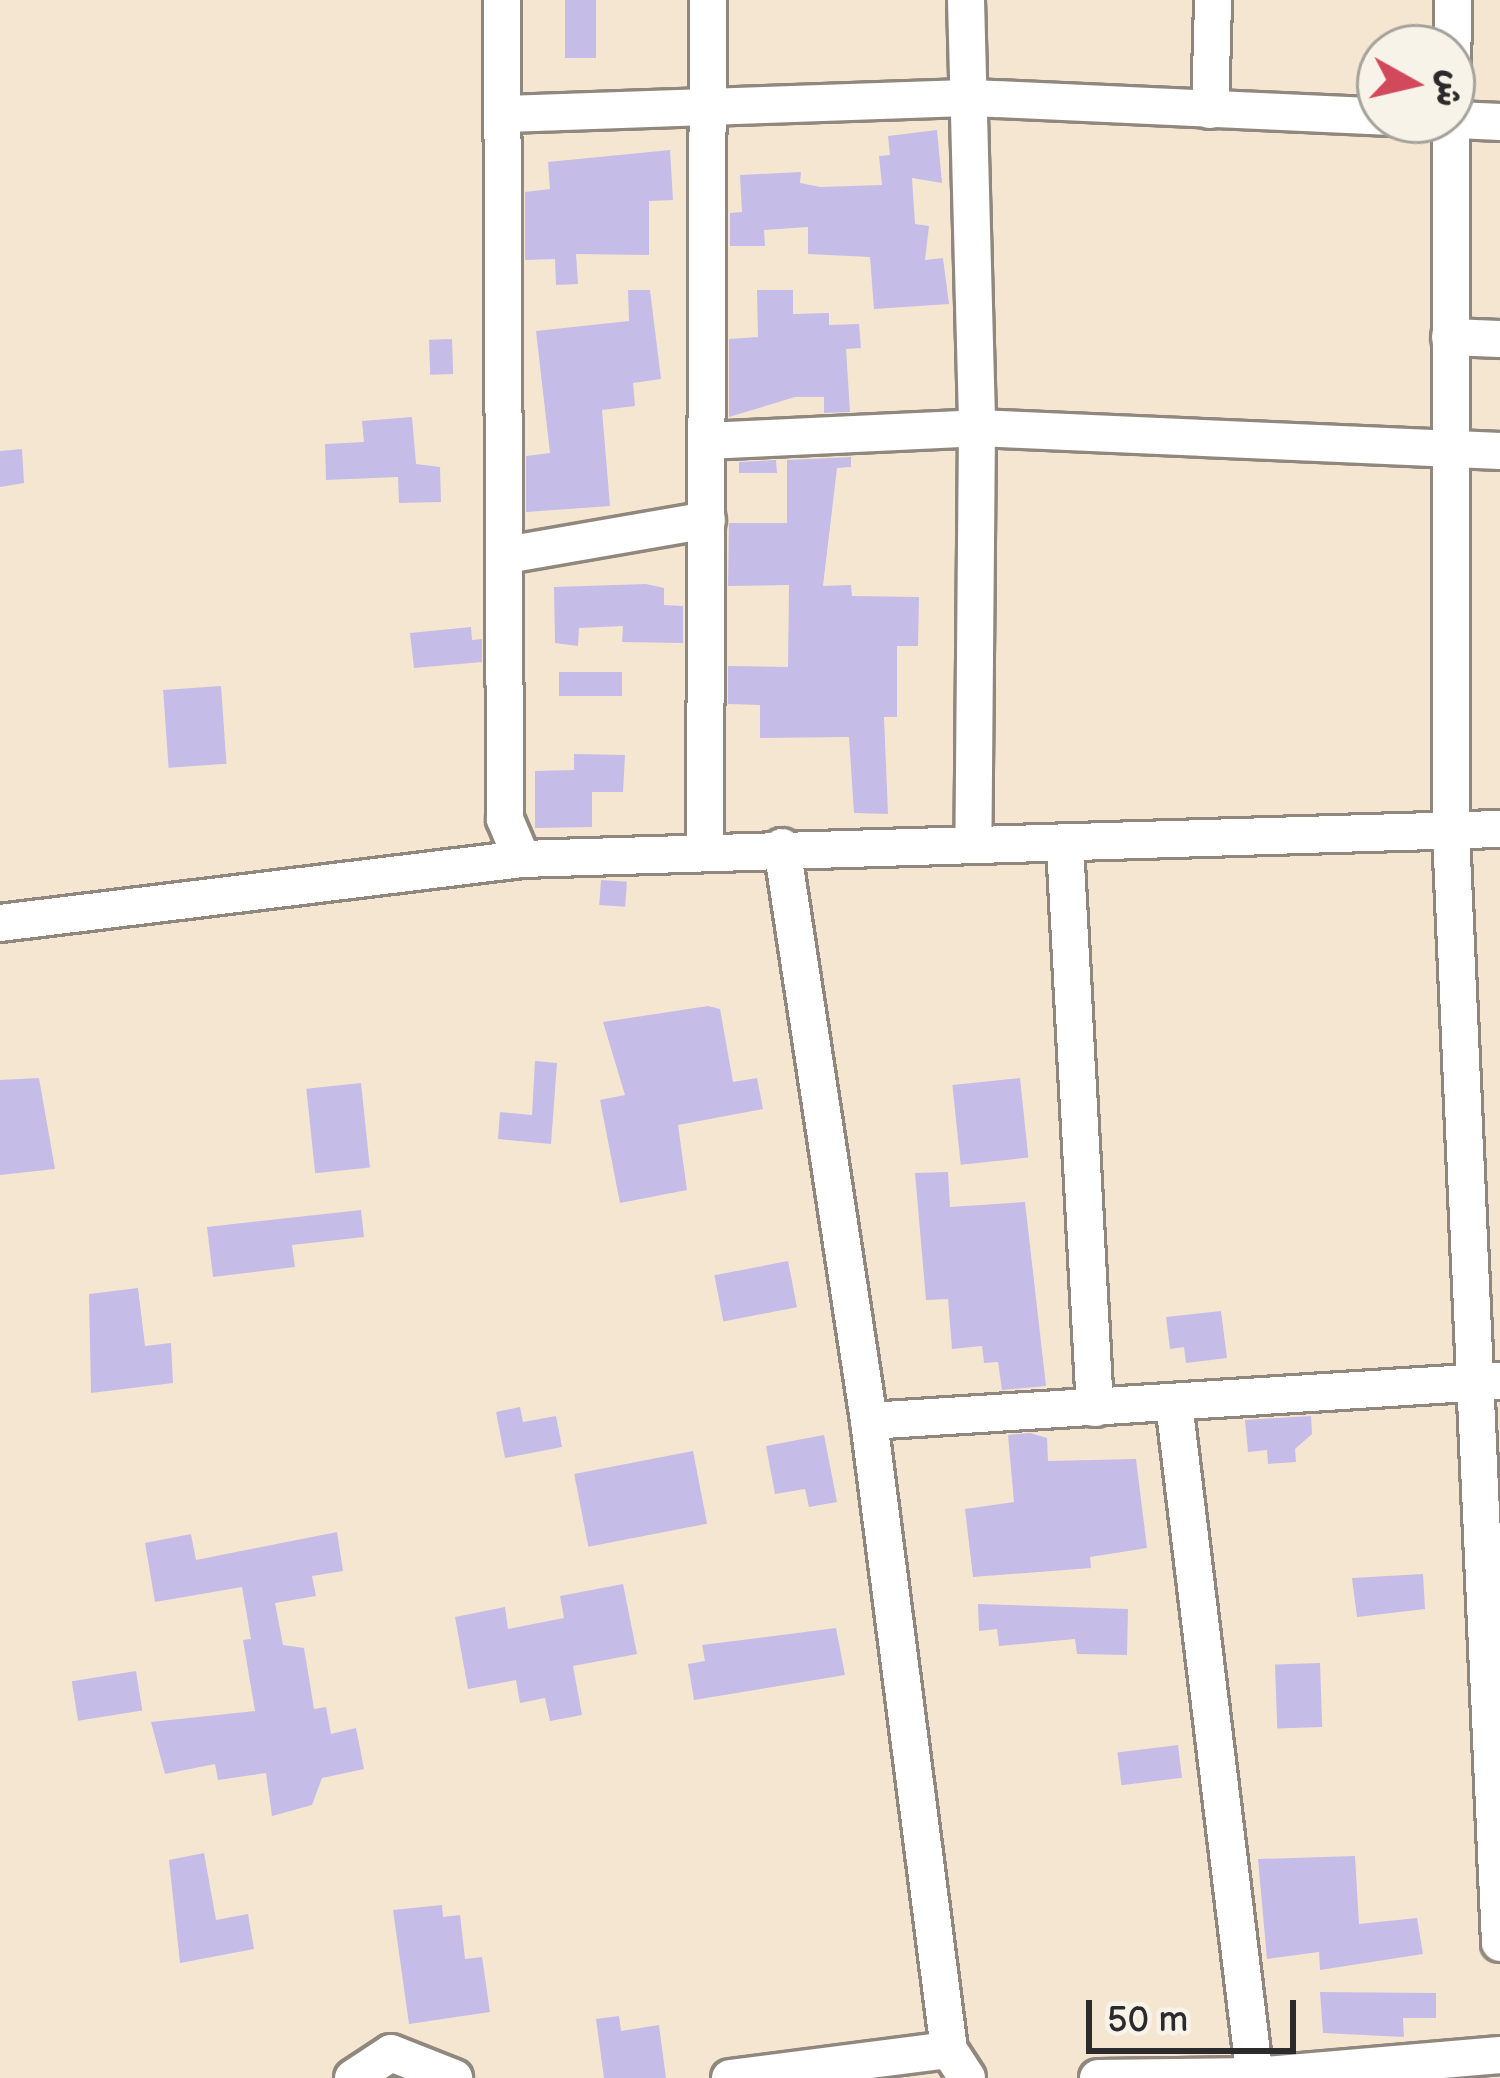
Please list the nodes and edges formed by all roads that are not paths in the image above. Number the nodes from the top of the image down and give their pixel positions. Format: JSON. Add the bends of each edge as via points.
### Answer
{"nodes":[{"id":1,"x":502,"y":0,"type":"edge"},
{"id":2,"x":708,"y":0,"type":"edge"},
{"id":3,"x":966,"y":0,"type":"edge"},
{"id":4,"x":1213,"y":0,"type":"edge"},
{"id":5,"x":973,"y":98,"type":"junction"},
{"id":6,"x":709,"y":102,"type":"junction"},
{"id":7,"x":1210,"y":110,"type":"junction"},
{"id":8,"x":506,"y":113,"type":"junction"},
{"id":9,"x":1356,"y":118,"type":"edge"},
{"id":10,"x":1451,"y":144,"type":"edge"},
{"id":11,"x":1450,"y":338,"type":"junction"},
{"id":12,"x":1500,"y":338,"type":"edge"},
{"id":13,"x":977,"y":428,"type":"junction"},
{"id":14,"x":706,"y":441,"type":"junction"},
{"id":15,"x":1448,"y":450,"type":"junction"},
{"id":16,"x":1500,"y":451,"type":"edge"},
{"id":17,"x":707,"y":520,"type":"junction"},
{"id":18,"x":506,"y":555,"type":"junction"},
{"id":19,"x":1500,"y":829,"type":"edge"},
{"id":20,"x":1451,"y":833,"type":"junction"},
{"id":21,"x":973,"y":845,"type":"junction"},
{"id":22,"x":1065,"y":845,"type":"junction"},
{"id":23,"x":782,"y":847,"type":"junction"},
{"id":24,"x":705,"y":854,"type":"junction"},
{"id":25,"x":522,"y":859,"type":"junction"},
{"id":26,"x":0,"y":923,"type":"edge"},
{"id":27,"x":1486,"y":1382,"type":"edge"},
{"id":28,"x":1174,"y":1403,"type":"junction"},
{"id":29,"x":1095,"y":1408,"type":"junction"},
{"id":30,"x":869,"y":1421,"type":"junction"},
{"id":31,"x":1500,"y":1943,"type":"edge"},
{"id":32,"x":1500,"y":2055,"type":"edge"},
{"id":33,"x":958,"y":2064,"type":"edge"},
{"id":34,"x":1255,"y":2077,"type":"edge"},
{"id":35,"x":353,"y":2078,"type":"edge"},
{"id":36,"x":454,"y":2078,"type":"edge"},
{"id":37,"x":730,"y":2078,"type":"edge"},
{"id":38,"x":1098,"y":2078,"type":"edge"}],
"edges":[{"from":1,"to":8,"type":"street"},
{"from":2,"to":6,"type":"street"},
{"from":3,"to":5,"type":"street"},
{"from":4,"to":7,"type":"street"},
{"from":5,"to":6,"type":"street"},
{"from":5,"to":7,"type":"street"},
{"from":5,"to":13,"type":"street"},
{"from":6,"to":8,"type":"street"},
{"from":6,"to":14,"type":"street"},
{"from":7,"to":9,"type":"street"},
{"from":8,"to":18,"type":"street"},
{"from":10,"to":11,"type":"street"},
{"from":11,"to":12,"type":"street"},
{"from":11,"to":15,"type":"street"},
{"from":13,"to":14,"type":"street"},
{"from":13,"to":15,"type":"street"},
{"from":13,"to":21,"type":"street"},
{"from":14,"to":17,"type":"street"},
{"from":15,"to":16,"type":"street"},
{"from":15,"to":20,"type":"street"},
{"from":17,"to":18,"type":"street"},
{"from":17,"to":24,"type":"street"},
{"from":18,"to":25,"type":"street","via":[[505,819]]},
{"from":19,"to":20,"type":"street"},
{"from":20,"to":22,"type":"street"},
{"from":20,"to":27,"type":"street"},
{"from":21,"to":22,"type":"street"},
{"from":21,"to":23,"type":"street"},
{"from":22,"to":29,"type":"street"},
{"from":23,"to":24,"type":"street"},
{"from":23,"to":30,"type":"street"},
{"from":24,"to":25,"type":"street"},
{"from":25,"to":26,"type":"street"},
{"from":27,"to":28,"type":"street"},
{"from":27,"to":31,"type":"street"},
{"from":28,"to":29,"type":"street"},
{"from":28,"to":34,"type":"street"},
{"from":29,"to":30,"type":"street"},
{"from":30,"to":33,"type":"street"},
{"from":32,"to":34,"type":"street"},
{"from":33,"to":37,"type":"street"},
{"from":34,"to":38,"type":"street"},
{"from":35,"to":36,"type":"street","via":[[391,2054]]}]}
